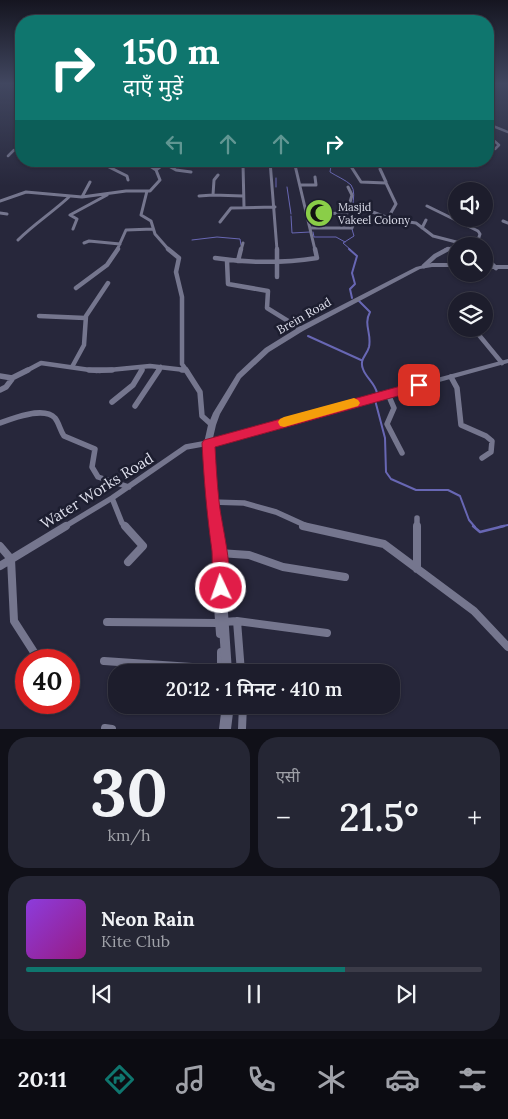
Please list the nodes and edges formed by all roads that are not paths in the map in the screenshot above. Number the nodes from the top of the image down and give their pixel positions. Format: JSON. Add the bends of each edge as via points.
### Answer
{"nodes":[{"id":1,"x":494,"y":126,"type":"edge"},
{"id":2,"x":508,"y":132,"type":"edge"},
{"id":3,"x":494,"y":141,"type":"edge"},
{"id":4,"x":495,"y":149,"type":"dead end"},
{"id":5,"x":15,"y":151,"type":"edge"},
{"id":6,"x":8,"y":156,"type":"dead end"},
{"id":7,"x":109,"y":167,"type":"edge"},
{"id":8,"x":150,"y":167,"type":"edge"},
{"id":9,"x":161,"y":167,"type":"edge"},
{"id":10,"x":172,"y":167,"type":"edge"},
{"id":11,"x":243,"y":167,"type":"edge"},
{"id":12,"x":271,"y":167,"type":"edge"},
{"id":13,"x":296,"y":167,"type":"edge"},
{"id":14,"x":352,"y":168,"type":"dead end"},
{"id":15,"x":380,"y":169,"type":"dead end"},
{"id":16,"x":156,"y":170,"type":"junction"},
{"id":17,"x":190,"y":172,"type":"dead end"},
{"id":18,"x":218,"y":175,"type":"dead end"},
{"id":19,"x":315,"y":176,"type":"dead end"},
{"id":20,"x":128,"y":180,"type":"dead end"},
{"id":21,"x":90,"y":182,"type":"dead end"},
{"id":22,"x":386,"y":182,"type":"junction"},
{"id":23,"x":300,"y":185,"type":"junction"},
{"id":24,"x":348,"y":187,"type":"dead end"},
{"id":25,"x":146,"y":191,"type":"junction"},
{"id":26,"x":110,"y":194,"type":"junction"},
{"id":27,"x":213,"y":195,"type":"junction"},
{"id":28,"x":70,"y":196,"type":"junction"},
{"id":29,"x":200,"y":196,"type":"dead end"},
{"id":30,"x":243,"y":196,"type":"junction"},
{"id":31,"x":82,"y":197,"type":"junction"},
{"id":32,"x":0,"y":201,"type":"edge"},
{"id":33,"x":427,"y":206,"type":"dead end"},
{"id":34,"x":244,"y":207,"type":"junction"},
{"id":35,"x":275,"y":207,"type":"junction"},
{"id":36,"x":350,"y":209,"type":"junction"},
{"id":37,"x":0,"y":214,"type":"edge"},
{"id":38,"x":7,"y":214,"type":"dead end"},
{"id":39,"x":308,"y":214,"type":"junction"},
{"id":40,"x":388,"y":218,"type":"junction"},
{"id":41,"x":426,"y":220,"type":"dead end"},
{"id":42,"x":503,"y":221,"type":"dead end"},
{"id":43,"x":220,"y":222,"type":"dead end"},
{"id":44,"x":508,"y":223,"type":"edge"},
{"id":45,"x":351,"y":227,"type":"dead end"},
{"id":46,"x":310,"y":228,"type":"junction"},
{"id":47,"x":422,"y":228,"type":"junction"},
{"id":48,"x":153,"y":229,"type":"junction"},
{"id":49,"x":73,"y":230,"type":"dead end"},
{"id":50,"x":479,"y":237,"type":"edge"},
{"id":51,"x":18,"y":240,"type":"dead end"},
{"id":52,"x":448,"y":241,"type":"edge"},
{"id":53,"x":84,"y":243,"type":"dead end"},
{"id":54,"x":243,"y":243,"type":"dead end"},
{"id":55,"x":120,"y":244,"type":"junction"},
{"id":56,"x":448,"y":249,"type":"edge"},
{"id":57,"x":215,"y":258,"type":"dead end"},
{"id":58,"x":227,"y":261,"type":"junction"},
{"id":59,"x":238,"y":261,"type":"junction"},
{"id":60,"x":276,"y":261,"type":"junction"},
{"id":61,"x":448,"y":265,"type":"edge"},
{"id":62,"x":493,"y":265,"type":"edge"},
{"id":63,"x":424,"y":266,"type":"junction"},
{"id":64,"x":508,"y":267,"type":"edge"},
{"id":65,"x":493,"y":268,"type":"edge"},
{"id":66,"x":496,"y":268,"type":"junction"},
{"id":67,"x":277,"y":277,"type":"dead end"},
{"id":68,"x":108,"y":283,"type":"dead end"},
{"id":69,"x":76,"y":288,"type":"dead end"},
{"id":70,"x":39,"y":316,"type":"dead end"},
{"id":71,"x":85,"y":318,"type":"junction"},
{"id":72,"x":301,"y":329,"type":"junction"},
{"id":73,"x":482,"y":337,"type":"edge"},
{"id":74,"x":505,"y":362,"type":"edge"},
{"id":75,"x":72,"y":367,"type":"junction"},
{"id":76,"x":143,"y":367,"type":"junction"},
{"id":77,"x":160,"y":367,"type":"junction"},
{"id":78,"x":185,"y":370,"type":"junction"},
{"id":79,"x":0,"y":376,"type":"edge"},
{"id":80,"x":451,"y":377,"type":"junction"},
{"id":81,"x":12,"y":379,"type":"junction"},
{"id":82,"x":0,"y":390,"type":"edge"},
{"id":83,"x":388,"y":394,"type":"junction"},
{"id":84,"x":112,"y":402,"type":"dead end"},
{"id":85,"x":135,"y":406,"type":"dead end"},
{"id":86,"x":0,"y":423,"type":"edge"},
{"id":87,"x":212,"y":425,"type":"junction"},
{"id":88,"x":208,"y":443,"type":"junction"},
{"id":89,"x":402,"y":453,"type":"dead end"},
{"id":90,"x":482,"y":458,"type":"dead end"},
{"id":91,"x":129,"y":487,"type":"junction"},
{"id":92,"x":112,"y":498,"type":"junction"},
{"id":93,"x":212,"y":502,"type":"junction"},
{"id":94,"x":417,"y":518,"type":"dead end"},
{"id":95,"x":0,"y":546,"type":"edge"},
{"id":96,"x":220,"y":553,"type":"junction"},
{"id":97,"x":12,"y":559,"type":"junction"},
{"id":98,"x":128,"y":562,"type":"dead end"},
{"id":99,"x":0,"y":566,"type":"edge"},
{"id":100,"x":417,"y":569,"type":"junction"},
{"id":101,"x":345,"y":577,"type":"dead end"},
{"id":102,"x":237,"y":621,"type":"junction"},
{"id":103,"x":107,"y":622,"type":"dead end"},
{"id":104,"x":221,"y":622,"type":"junction"},
{"id":105,"x":327,"y":633,"type":"dead end"},
{"id":106,"x":508,"y":647,"type":"edge"},
{"id":107,"x":32,"y":649,"type":"edge"},
{"id":108,"x":104,"y":661,"type":"dead end"},
{"id":109,"x":226,"y":664,"type":"edge"},
{"id":110,"x":240,"y":664,"type":"edge"},
{"id":111,"x":227,"y":714,"type":"edge"},
{"id":112,"x":243,"y":714,"type":"edge"},
{"id":113,"x":225,"y":729,"type":"edge"},
{"id":114,"x":242,"y":729,"type":"edge"}],
"edges":[{"from":1,"to":2,"type":"street"},
{"from":3,"to":4,"type":"street","via":[[499,145]]},
{"from":5,"to":6,"type":"street"},
{"from":7,"to":20,"type":"street","via":[[126,175]]},
{"from":8,"to":16,"type":"street"},
{"from":9,"to":16,"type":"street"},
{"from":10,"to":17,"type":"street"},
{"from":11,"to":30,"type":"street"},
{"from":12,"to":35,"type":"street"},
{"from":13,"to":23,"type":"street"},
{"from":14,"to":22,"type":"street","via":[[360,182]]},
{"from":15,"to":22,"type":"street"},
{"from":16,"to":25,"type":"street","via":[[159,182],[152,190]]},
{"from":18,"to":27,"type":"street","via":[[214,180]]},
{"from":19,"to":23,"type":"street","via":[[316,185]]},
{"from":21,"to":31,"type":"street"},
{"from":22,"to":40,"type":"street","via":[[396,204]]},
{"from":23,"to":39,"type":"street"},
{"from":24,"to":36,"type":"street","via":[[352,195]]},
{"from":25,"to":26,"type":"street"},
{"from":25,"to":48,"type":"street","via":[[141,215],[151,221]]},
{"from":26,"to":31,"type":"street"},
{"from":26,"to":49,"type":"street","via":[[70,215],[77,219]]},
{"from":27,"to":29,"type":"street"},
{"from":27,"to":30,"type":"street"},
{"from":28,"to":31,"type":"street"},
{"from":28,"to":32,"type":"street","via":[[26,192]]},
{"from":28,"to":51,"type":"street"},
{"from":30,"to":34,"type":"street"},
{"from":33,"to":50,"type":"street","via":[[478,231]]},
{"from":34,"to":35,"type":"street"},
{"from":34,"to":43,"type":"street","via":[[229,208]]},
{"from":35,"to":60,"type":"street"},
{"from":36,"to":39,"type":"street","via":[[346,213]]},
{"from":36,"to":40,"type":"street","via":[[370,211]]},
{"from":37,"to":38,"type":"street"},
{"from":39,"to":46,"type":"street"},
{"from":40,"to":47,"type":"street","via":[[416,223]]},
{"from":41,"to":47,"type":"street"},
{"from":42,"to":44,"type":"street"},
{"from":45,"to":46,"type":"street"},
{"from":46,"to":60,"type":"street","via":[[317,258]]},
{"from":47,"to":52,"type":"street","via":[[436,238]]},
{"from":48,"to":55,"type":"street","via":[[128,230]]},
{"from":48,"to":78,"type":"street","via":[[163,245],[179,259],[176,272],[182,292],[181,358]]},
{"from":53,"to":55,"type":"street"},
{"from":54,"to":59,"type":"street"},
{"from":55,"to":69,"type":"street","via":[[107,265]]},
{"from":56,"to":63,"type":"street"},
{"from":57,"to":58,"type":"street"},
{"from":58,"to":59,"type":"street"},
{"from":58,"to":72,"type":"street","via":[[228,284],[268,291],[267,308]]},
{"from":59,"to":60,"type":"street"},
{"from":60,"to":67,"type":"street"},
{"from":61,"to":63,"type":"street","name":"Brein Road"},
{"from":62,"to":66,"type":"street"},
{"from":63,"to":72,"type":"street","name":"Brein Road"},
{"from":64,"to":66,"type":"street"},
{"from":65,"to":66,"type":"street"},
{"from":68,"to":71,"type":"street"},
{"from":70,"to":71,"type":"street"},
{"from":71,"to":75,"type":"street","via":[[84,345]]},
{"from":72,"to":87,"type":"street","name":"Brein Road","via":[[267,350],[246,368],[233,384]]},
{"from":73,"to":74,"type":"street"},
{"from":74,"to":80,"type":"street"},
{"from":75,"to":76,"type":"street","via":[[107,371]]},
{"from":75,"to":81,"type":"street","via":[[41,363]]},
{"from":76,"to":77,"type":"street"},
{"from":76,"to":84,"type":"street","via":[[133,385]]},
{"from":77,"to":78,"type":"street"},
{"from":77,"to":85,"type":"street"},
{"from":78,"to":87,"type":"street","via":[[200,392],[202,416]]},
{"from":79,"to":81,"type":"street"},
{"from":80,"to":83,"type":"street"},
{"from":80,"to":90,"type":"street","via":[[457,388],[461,425],[492,442],[490,452]]},
{"from":81,"to":82,"type":"street"},
{"from":83,"to":88,"type":"street"},
{"from":83,"to":89,"type":"street","via":[[394,408],[387,424]]},
{"from":86,"to":91,"type":"street","via":[[32,414],[53,415],[64,436],[95,449],[92,467],[98,477]]},
{"from":87,"to":88,"type":"street","name":"Brein Road"},
{"from":88,"to":91,"type":"street","name":"Water Works Road","via":[[186,447]]},
{"from":88,"to":93,"type":"street","name":"Brein Road"},
{"from":91,"to":92,"type":"street","name":"Water Works Road"},
{"from":92,"to":97,"type":"street","name":"Water Works Road"},
{"from":92,"to":98,"type":"street","via":[[122,524],[143,546]]},
{"from":93,"to":96,"type":"street","name":"Brein Road"},
{"from":93,"to":100,"type":"street","via":[[244,503],[276,512],[303,526],[379,542]]},
{"from":94,"to":100,"type":"street"},
{"from":95,"to":97,"type":"street"},
{"from":96,"to":101,"type":"street","via":[[249,555],[283,567]]},
{"from":96,"to":104,"type":"street","name":"Brein Road"},
{"from":97,"to":99,"type":"street","name":"Water Works Road"},
{"from":97,"to":107,"type":"street","via":[[14,621]]},
{"from":100,"to":106,"type":"street","via":[[474,611]]},
{"from":102,"to":104,"type":"street"},
{"from":102,"to":105,"type":"street"},
{"from":102,"to":110,"type":"street"},
{"from":103,"to":104,"type":"street"},
{"from":104,"to":108,"type":"street","via":[[221,669]]},
{"from":104,"to":109,"type":"street","name":"Brein Road"},
{"from":111,"to":113,"type":"street"},
{"from":112,"to":114,"type":"street"}]}
